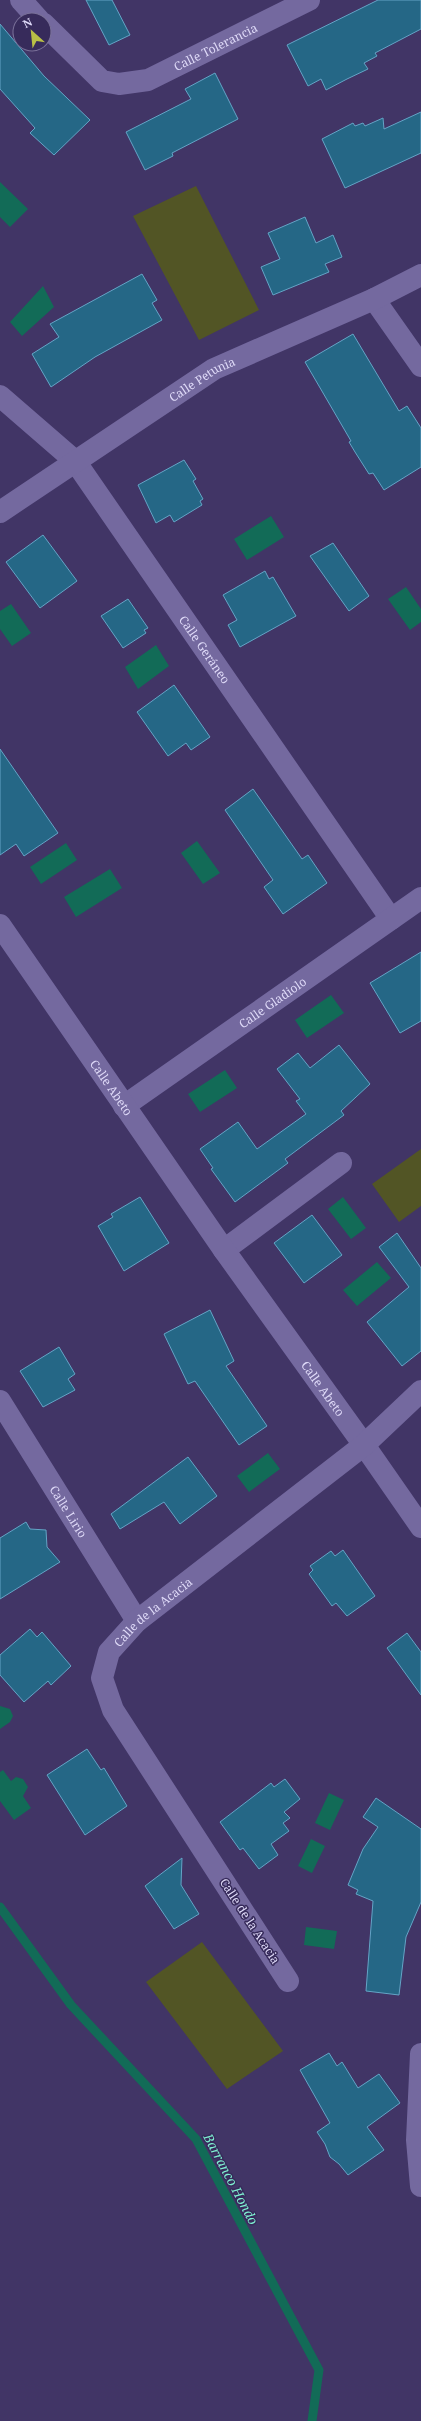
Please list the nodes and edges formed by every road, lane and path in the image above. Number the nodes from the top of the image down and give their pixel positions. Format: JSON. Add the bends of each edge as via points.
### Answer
{"nodes":[{"id":1,"x":21,"y":0,"type":"edge"},
{"id":2,"x":309,"y":0,"type":"edge"},
{"id":3,"x":32,"y":12,"type":"edge"},
{"id":4,"x":52,"y":32,"type":"edge"},
{"id":5,"x":421,"y":275,"type":"edge"},
{"id":6,"x":374,"y":299,"type":"junction"},
{"id":7,"x":421,"y":366,"type":"edge"},
{"id":8,"x":0,"y":396,"type":"edge"},
{"id":9,"x":75,"y":461,"type":"junction"},
{"id":10,"x":0,"y":512,"type":"edge"},
{"id":11,"x":421,"y":898,"type":"edge"},
{"id":12,"x":391,"y":919,"type":"junction"},
{"id":13,"x":0,"y":925,"type":"edge"},
{"id":14,"x":124,"y":1106,"type":"junction"},
{"id":15,"x":341,"y":1163,"type":"dead end"},
{"id":16,"x":224,"y":1250,"type":"junction"},
{"id":17,"x":421,"y":1391,"type":"edge"},
{"id":18,"x":0,"y":1401,"type":"edge"},
{"id":19,"x":364,"y":1446,"type":"junction"},
{"id":20,"x":421,"y":1527,"type":"edge"},
{"id":21,"x":137,"y":1621,"type":"junction"},
{"id":22,"x":288,"y":1981,"type":"dead end"},
{"id":23,"x":421,"y":2054,"type":"edge"},
{"id":24,"x":421,"y":2186,"type":"edge"}],
"edges":[{"from":1,"to":3,"type":"street"},
{"from":2,"to":4,"type":"street","name":"Calle Tolerancia","via":[[148,80],[119,84],[102,81]]},
{"from":5,"to":6,"type":"street","name":"Calle Petunia"},
{"from":6,"to":7,"type":"street"},
{"from":6,"to":9,"type":"street","name":"Calle Petunia","via":[[214,369]]},
{"from":8,"to":9,"type":"street","name":"Calle Geráneo"},
{"from":9,"to":10,"type":"street","name":"Calle Petunia"},
{"from":9,"to":12,"type":"street","name":"Calle Geráneo"},
{"from":11,"to":12,"type":"street","name":"Calle Gladiolo"},
{"from":12,"to":14,"type":"street","name":"Calle Gladiolo"},
{"from":13,"to":14,"type":"street","name":"Calle Abeto"},
{"from":14,"to":16,"type":"street","name":"Calle Abeto"},
{"from":15,"to":16,"type":"street"},
{"from":16,"to":19,"type":"street","name":"Calle Abeto"},
{"from":17,"to":19,"type":"street","name":"Calle de la Acacia"},
{"from":18,"to":21,"type":"street","name":"Calle Lirio"},
{"from":19,"to":20,"type":"street","name":"Calle Abeto"},
{"from":19,"to":21,"type":"street","name":"Calle de la Acacia"},
{"from":21,"to":22,"type":"street","name":"Calle de la Acacia","via":[[109,1652],[102,1678],[113,1710]]},
{"from":23,"to":24,"type":"street","via":[[417,2140]]}]}
